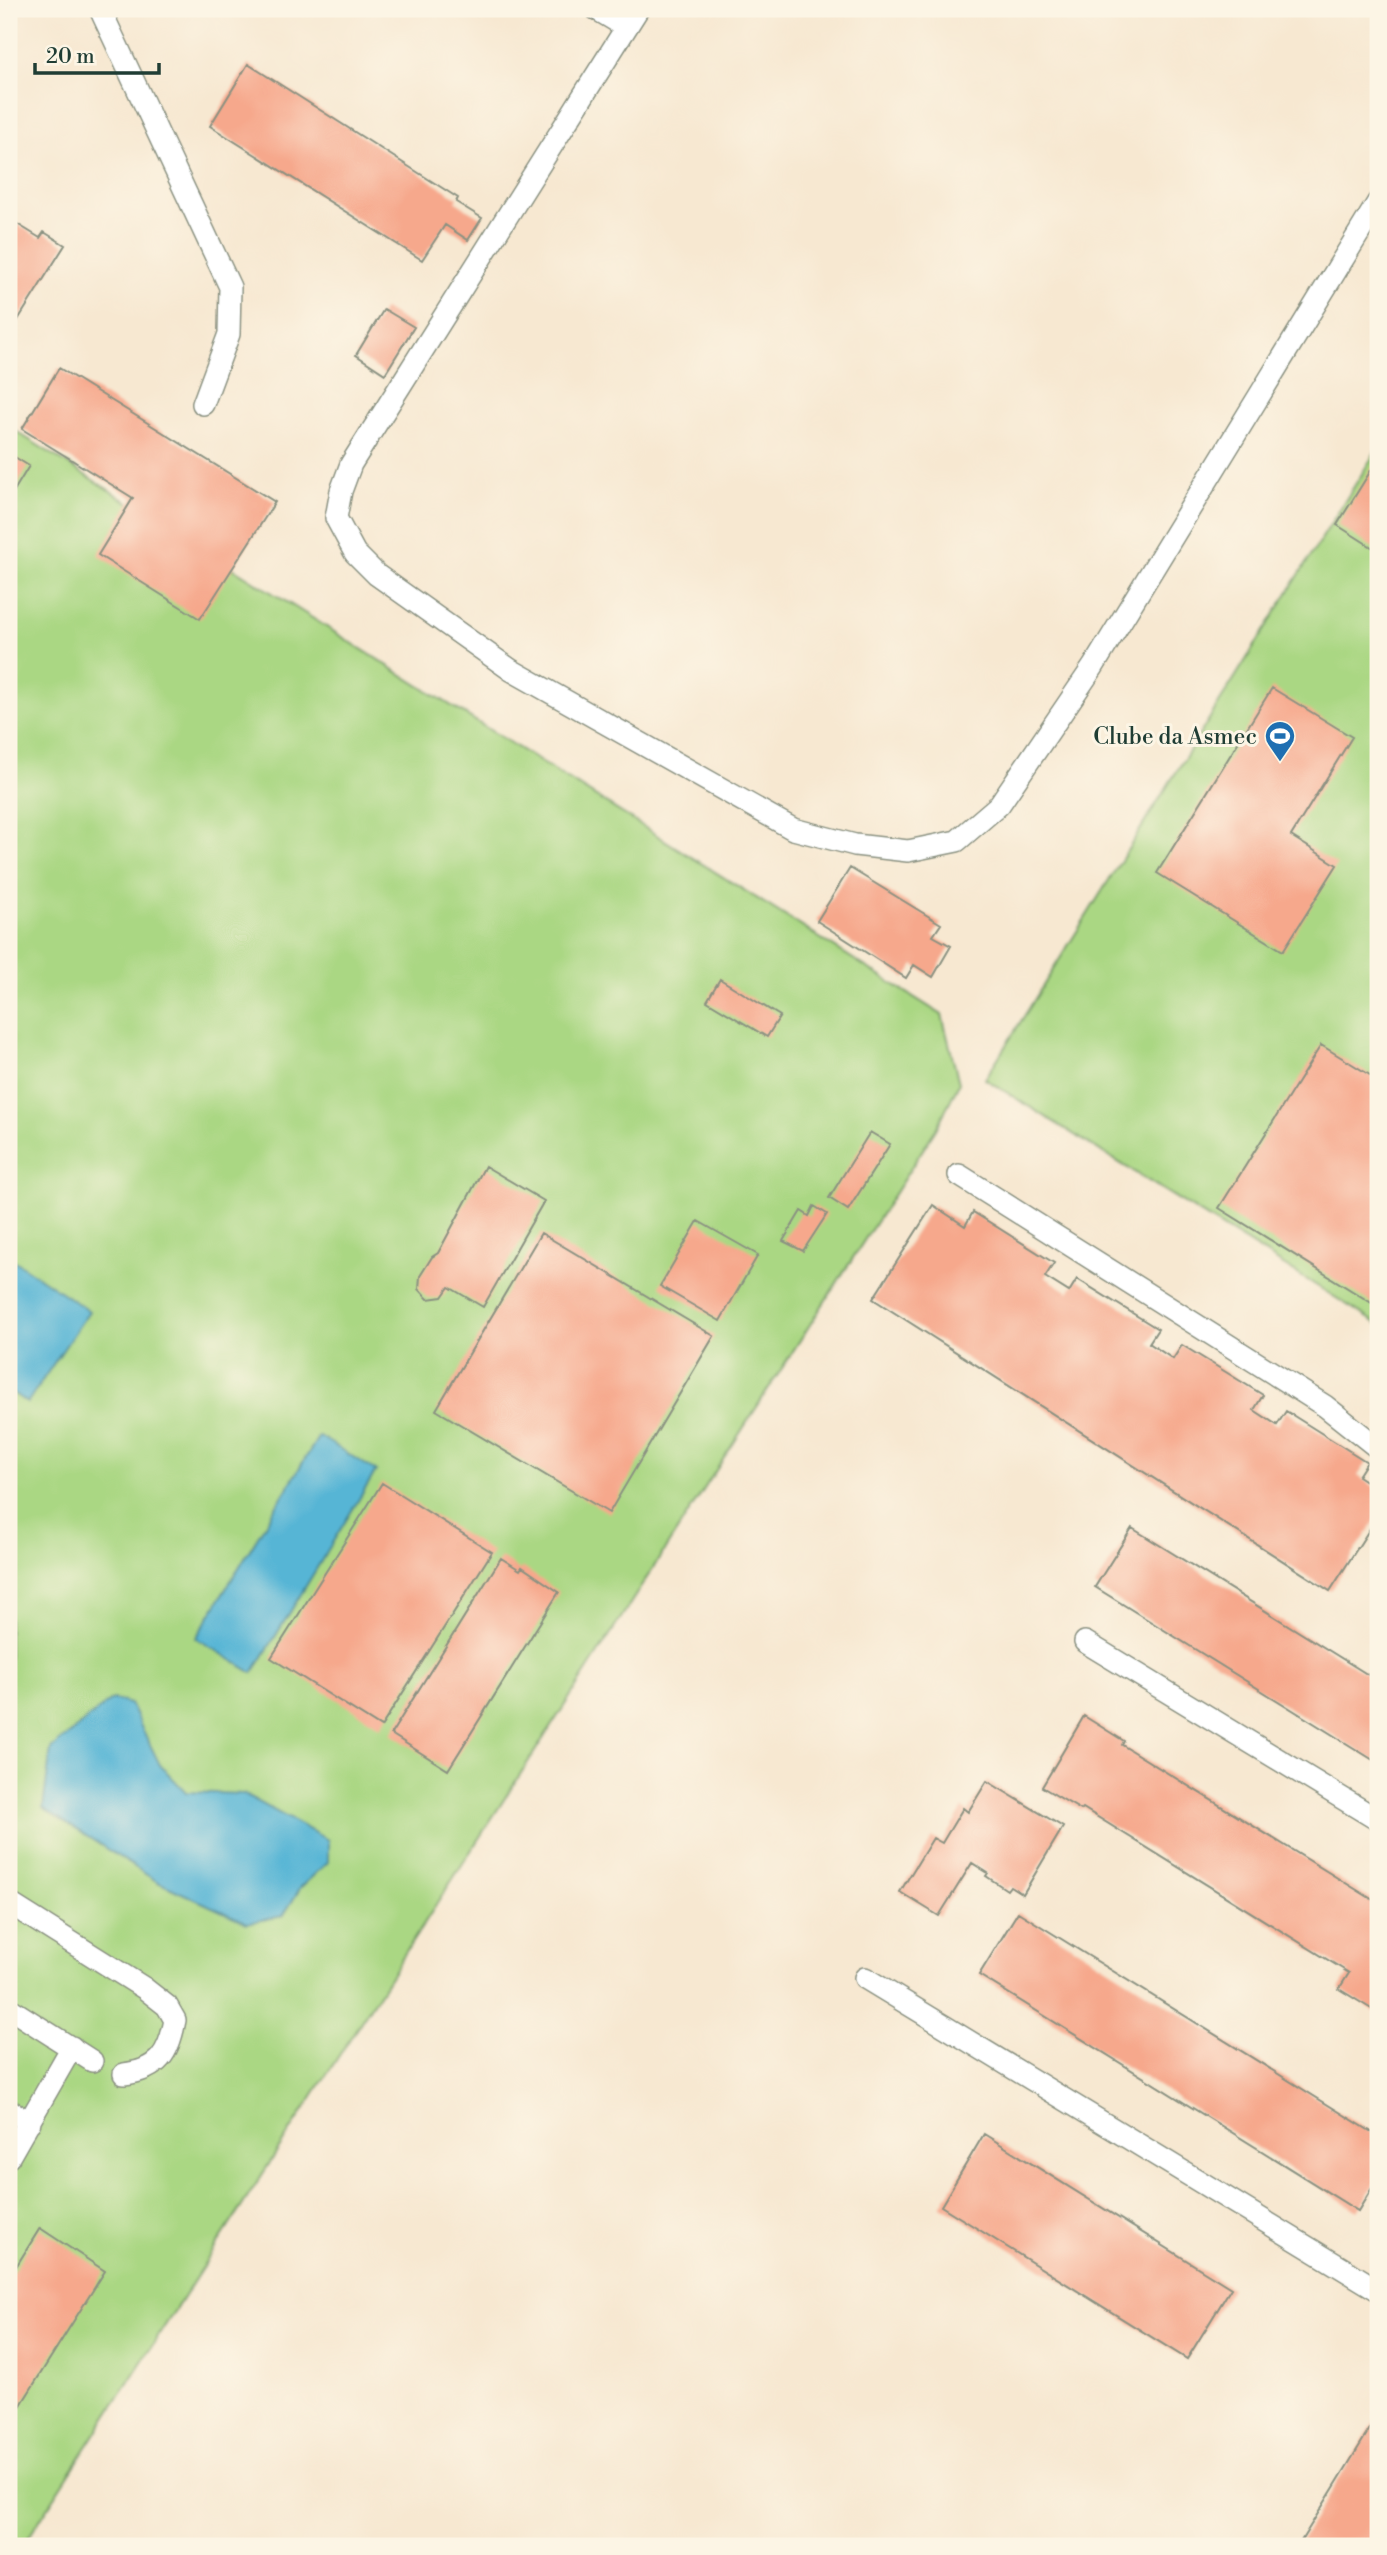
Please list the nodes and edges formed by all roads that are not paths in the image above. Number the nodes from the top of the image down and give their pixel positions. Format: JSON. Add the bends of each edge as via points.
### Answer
{"nodes":[{"id":1,"x":100,"y":9,"type":"edge"},
{"id":2,"x":596,"y":9,"type":"edge"},
{"id":3,"x":638,"y":9,"type":"edge"},
{"id":4,"x":626,"y":27,"type":"junction"},
{"id":5,"x":1378,"y":202,"type":"edge"},
{"id":6,"x":203,"y":404,"type":"dead end"},
{"id":7,"x":959,"y":1175,"type":"dead end"},
{"id":8,"x":1378,"y":1448,"type":"edge"},
{"id":9,"x":1085,"y":1642,"type":"dead end"},
{"id":10,"x":1378,"y":1820,"type":"edge"},
{"id":11,"x":9,"y":1903,"type":"edge"},
{"id":12,"x":865,"y":1978,"type":"dead end"},
{"id":13,"x":9,"y":2008,"type":"edge"},
{"id":14,"x":72,"y":2047,"type":"junction"},
{"id":15,"x":92,"y":2060,"type":"dead end"},
{"id":16,"x":124,"y":2074,"type":"dead end"},
{"id":17,"x":9,"y":2110,"type":"edge"},
{"id":18,"x":30,"y":2122,"type":"junction"},
{"id":19,"x":9,"y":2158,"type":"edge"},
{"id":20,"x":1378,"y":2290,"type":"edge"}],
"edges":[{"from":1,"to":6,"type":"lane","via":[[230,287],[229,334]]},
{"from":2,"to":4,"type":"lane"},
{"from":3,"to":4,"type":"lane"},
{"from":4,"to":5,"type":"lane","via":[[351,464],[337,518],[355,553],[377,575],[511,670],[793,829],[855,845],[908,851],[957,841],[999,806],[1093,667]]},
{"from":7,"to":8,"type":"lane","via":[[1325,1406]]},
{"from":9,"to":10,"type":"lane"},
{"from":11,"to":16,"type":"lane","via":[[167,2006],[175,2020],[158,2062],[144,2072]]},
{"from":12,"to":20,"type":"lane"},
{"from":13,"to":14,"type":"lane"},
{"from":14,"to":15,"type":"lane"},
{"from":14,"to":18,"type":"lane"},
{"from":17,"to":18,"type":"lane"},
{"from":18,"to":19,"type":"lane"}]}
